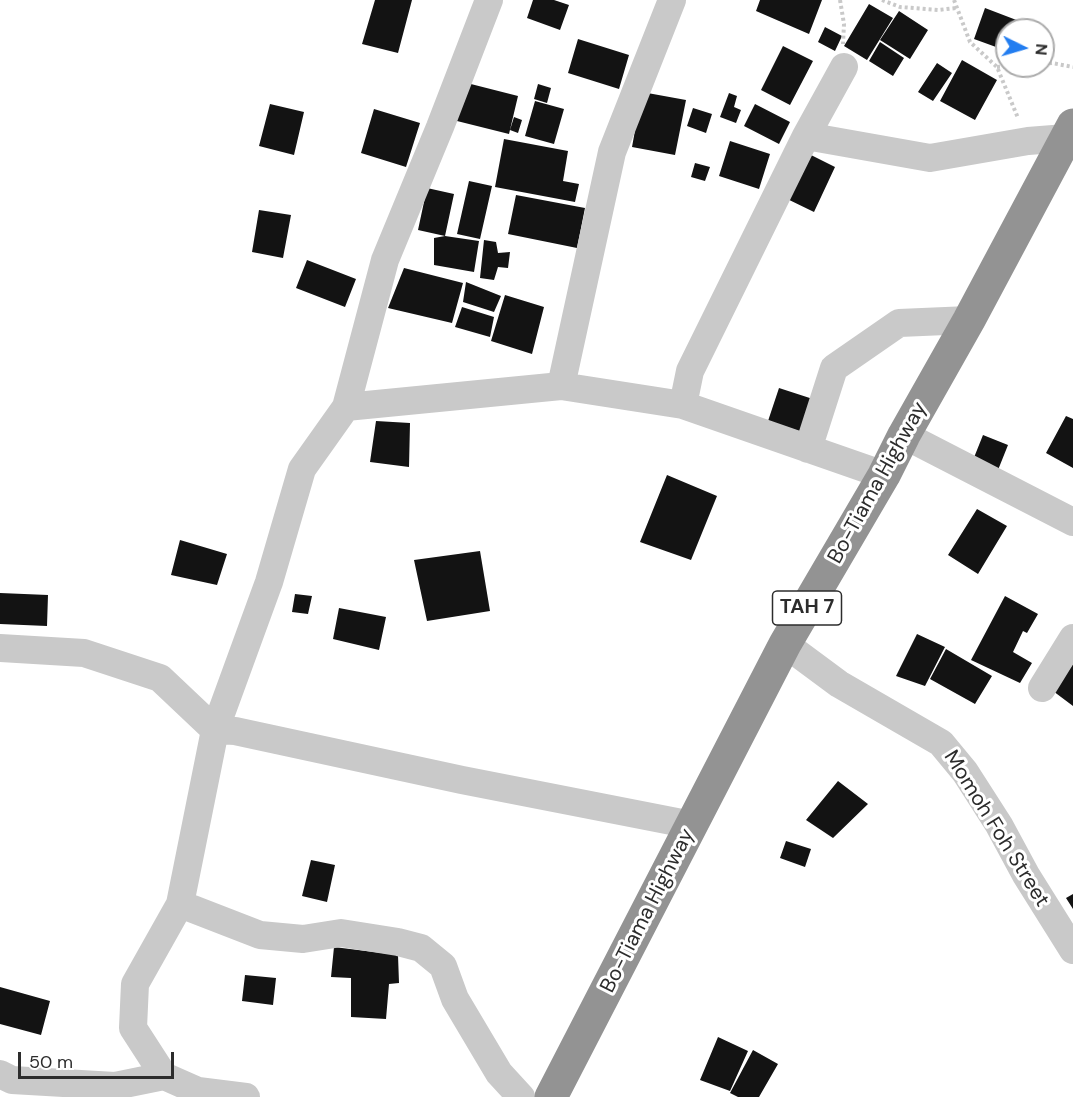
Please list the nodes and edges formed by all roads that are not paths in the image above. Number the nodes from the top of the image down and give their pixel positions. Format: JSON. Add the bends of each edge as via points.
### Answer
{"nodes":[{"id":1,"x":489,"y":0,"type":"edge"},
{"id":2,"x":672,"y":0,"type":"edge"},
{"id":3,"x":844,"y":67,"type":"road end"},
{"id":4,"x":1069,"y":131,"type":"edge"},
{"id":5,"x":806,"y":136,"type":"junction"},
{"id":6,"x":969,"y":320,"type":"junction"},
{"id":7,"x":561,"y":386,"type":"junction"},
{"id":8,"x":683,"y":405,"type":"junction"},
{"id":9,"x":346,"y":407,"type":"junction"},
{"id":10,"x":904,"y":435,"type":"junction"},
{"id":11,"x":808,"y":449,"type":"junction"},
{"id":12,"x":884,"y":475,"type":"junction"},
{"id":13,"x":1073,"y":522,"type":"edge"},
{"id":14,"x":1073,"y":638,"type":"edge"},
{"id":15,"x":785,"y":644,"type":"junction"},
{"id":16,"x":0,"y":648,"type":"edge"},
{"id":17,"x":1042,"y":688,"type":"dead end"},
{"id":18,"x":215,"y":730,"type":"junction"},
{"id":19,"x":692,"y":825,"type":"junction"},
{"id":20,"x":180,"y":904,"type":"junction"},
{"id":21,"x":1073,"y":950,"type":"edge"},
{"id":22,"x":0,"y":1074,"type":"edge"},
{"id":23,"x":164,"y":1076,"type":"junction"},
{"id":24,"x":246,"y":1097,"type":"edge"},
{"id":25,"x":521,"y":1097,"type":"edge"},
{"id":26,"x":551,"y":1097,"type":"edge"}],
"edges":[{"from":1,"to":9,"type":"street","via":[[385,260]]},
{"from":2,"to":7,"type":"street","via":[[612,152]]},
{"from":3,"to":5,"type":"street"},
{"from":4,"to":5,"type":"street","via":[[930,158]]},
{"from":4,"to":6,"type":"highway","name":"Bo-Tiama Highway","number":"TAH 7"},
{"from":5,"to":8,"type":"street","via":[[690,371]]},
{"from":6,"to":10,"type":"highway","name":"Bo-Tiama Highway","number":"TAH 7"},
{"from":6,"to":11,"type":"street","via":[[899,323],[834,368]]},
{"from":7,"to":8,"type":"street"},
{"from":7,"to":9,"type":"street"},
{"from":8,"to":11,"type":"street"},
{"from":9,"to":18,"type":"street","via":[[302,469],[269,582]]},
{"from":10,"to":12,"type":"highway","name":"Bo-Tiama Highway","number":"TAH 7"},
{"from":10,"to":13,"type":"street"},
{"from":11,"to":12,"type":"street"},
{"from":12,"to":15,"type":"highway","name":"Bo-Tiama Highway","number":"TAH 7"},
{"from":14,"to":17,"type":"street"},
{"from":15,"to":19,"type":"highway","name":"Bo-Tiama Highway","number":"TAH 7"},
{"from":15,"to":21,"type":"street","name":"Momoh Foh Street","via":[[838,684],[942,743],[999,825]]},
{"from":16,"to":18,"type":"street","via":[[84,653],[160,678]]},
{"from":18,"to":19,"type":"street"},
{"from":18,"to":20,"type":"street"},
{"from":19,"to":26,"type":"highway","name":"Bo-Tiama Highway","number":"TAH 7"},
{"from":20,"to":23,"type":"street","via":[[135,984],[133,1028]]},
{"from":20,"to":25,"type":"street","via":[[260,935],[303,939],[341,933],[421,948],[443,966],[455,999],[499,1073]]},
{"from":22,"to":23,"type":"street","via":[[12,1080],[115,1086]]},
{"from":23,"to":24,"type":"street","via":[[198,1091]]}]}
